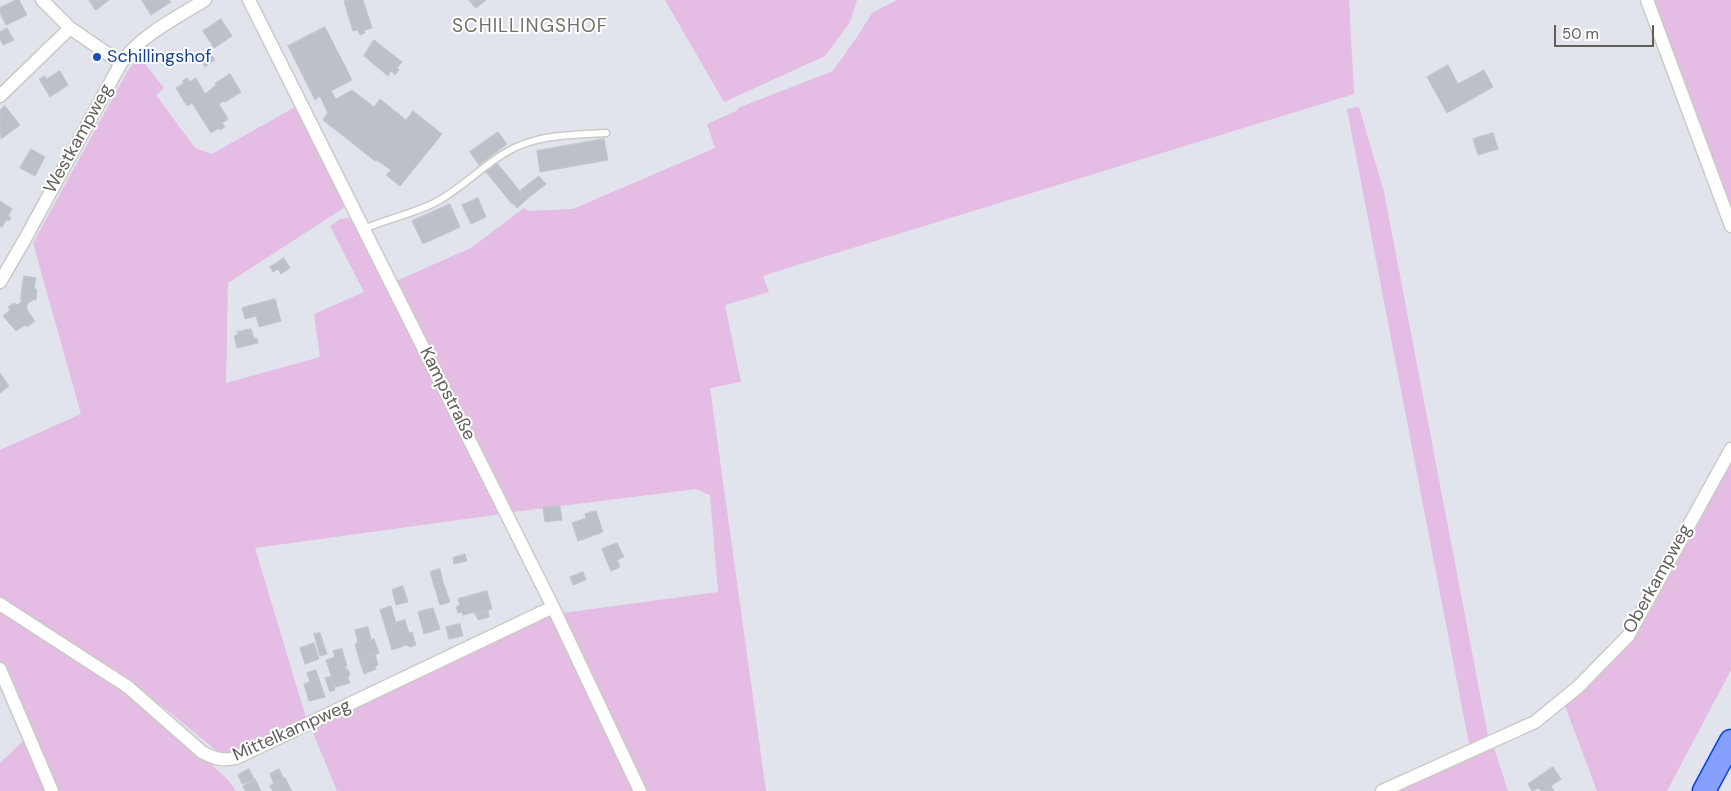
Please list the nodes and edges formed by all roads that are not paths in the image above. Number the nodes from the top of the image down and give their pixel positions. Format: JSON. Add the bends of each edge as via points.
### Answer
{"nodes":[{"id":1,"x":42,"y":0,"type":"edge"},
{"id":2,"x":205,"y":0,"type":"edge"},
{"id":3,"x":249,"y":0,"type":"edge"},
{"id":4,"x":1647,"y":0,"type":"edge"},
{"id":5,"x":70,"y":28,"type":"junction"},
{"id":6,"x":121,"y":63,"type":"junction"},
{"id":7,"x":0,"y":96,"type":"edge"},
{"id":8,"x":606,"y":133,"type":"dead end"},
{"id":9,"x":1731,"y":226,"type":"edge"},
{"id":10,"x":364,"y":230,"type":"junction"},
{"id":11,"x":0,"y":282,"type":"edge"},
{"id":12,"x":1731,"y":449,"type":"edge"},
{"id":13,"x":0,"y":604,"type":"edge"},
{"id":14,"x":553,"y":607,"type":"junction"},
{"id":15,"x":0,"y":670,"type":"edge"},
{"id":16,"x":1731,"y":741,"type":"edge"},
{"id":17,"x":52,"y":791,"type":"edge"},
{"id":18,"x":640,"y":791,"type":"edge"},
{"id":19,"x":1382,"y":791,"type":"edge"},
{"id":20,"x":1704,"y":791,"type":"edge"}],
"edges":[{"from":1,"to":5,"type":"street"},
{"from":2,"to":6,"type":"street","name":"Westkampweg","via":[[154,32]]},
{"from":3,"to":10,"type":"street","name":"Kampstraße"},
{"from":4,"to":9,"type":"street"},
{"from":5,"to":6,"type":"street"},
{"from":5,"to":7,"type":"street"},
{"from":6,"to":11,"type":"street","name":"Westkampweg"},
{"from":8,"to":10,"type":"lane","via":[[535,139],[522,144],[437,201]]},
{"from":10,"to":14,"type":"street","name":"Kampstraße"},
{"from":12,"to":19,"type":"street","name":"Oberkampweg","via":[[1628,636],[1578,687],[1535,722]]},
{"from":13,"to":14,"type":"street","name":"Mittelkampweg","via":[[128,688],[202,752],[224,761]]},
{"from":14,"to":18,"type":"street","name":"Kampstraße"},
{"from":15,"to":17,"type":"street"},
{"from":16,"to":20,"type":"highway"}]}
